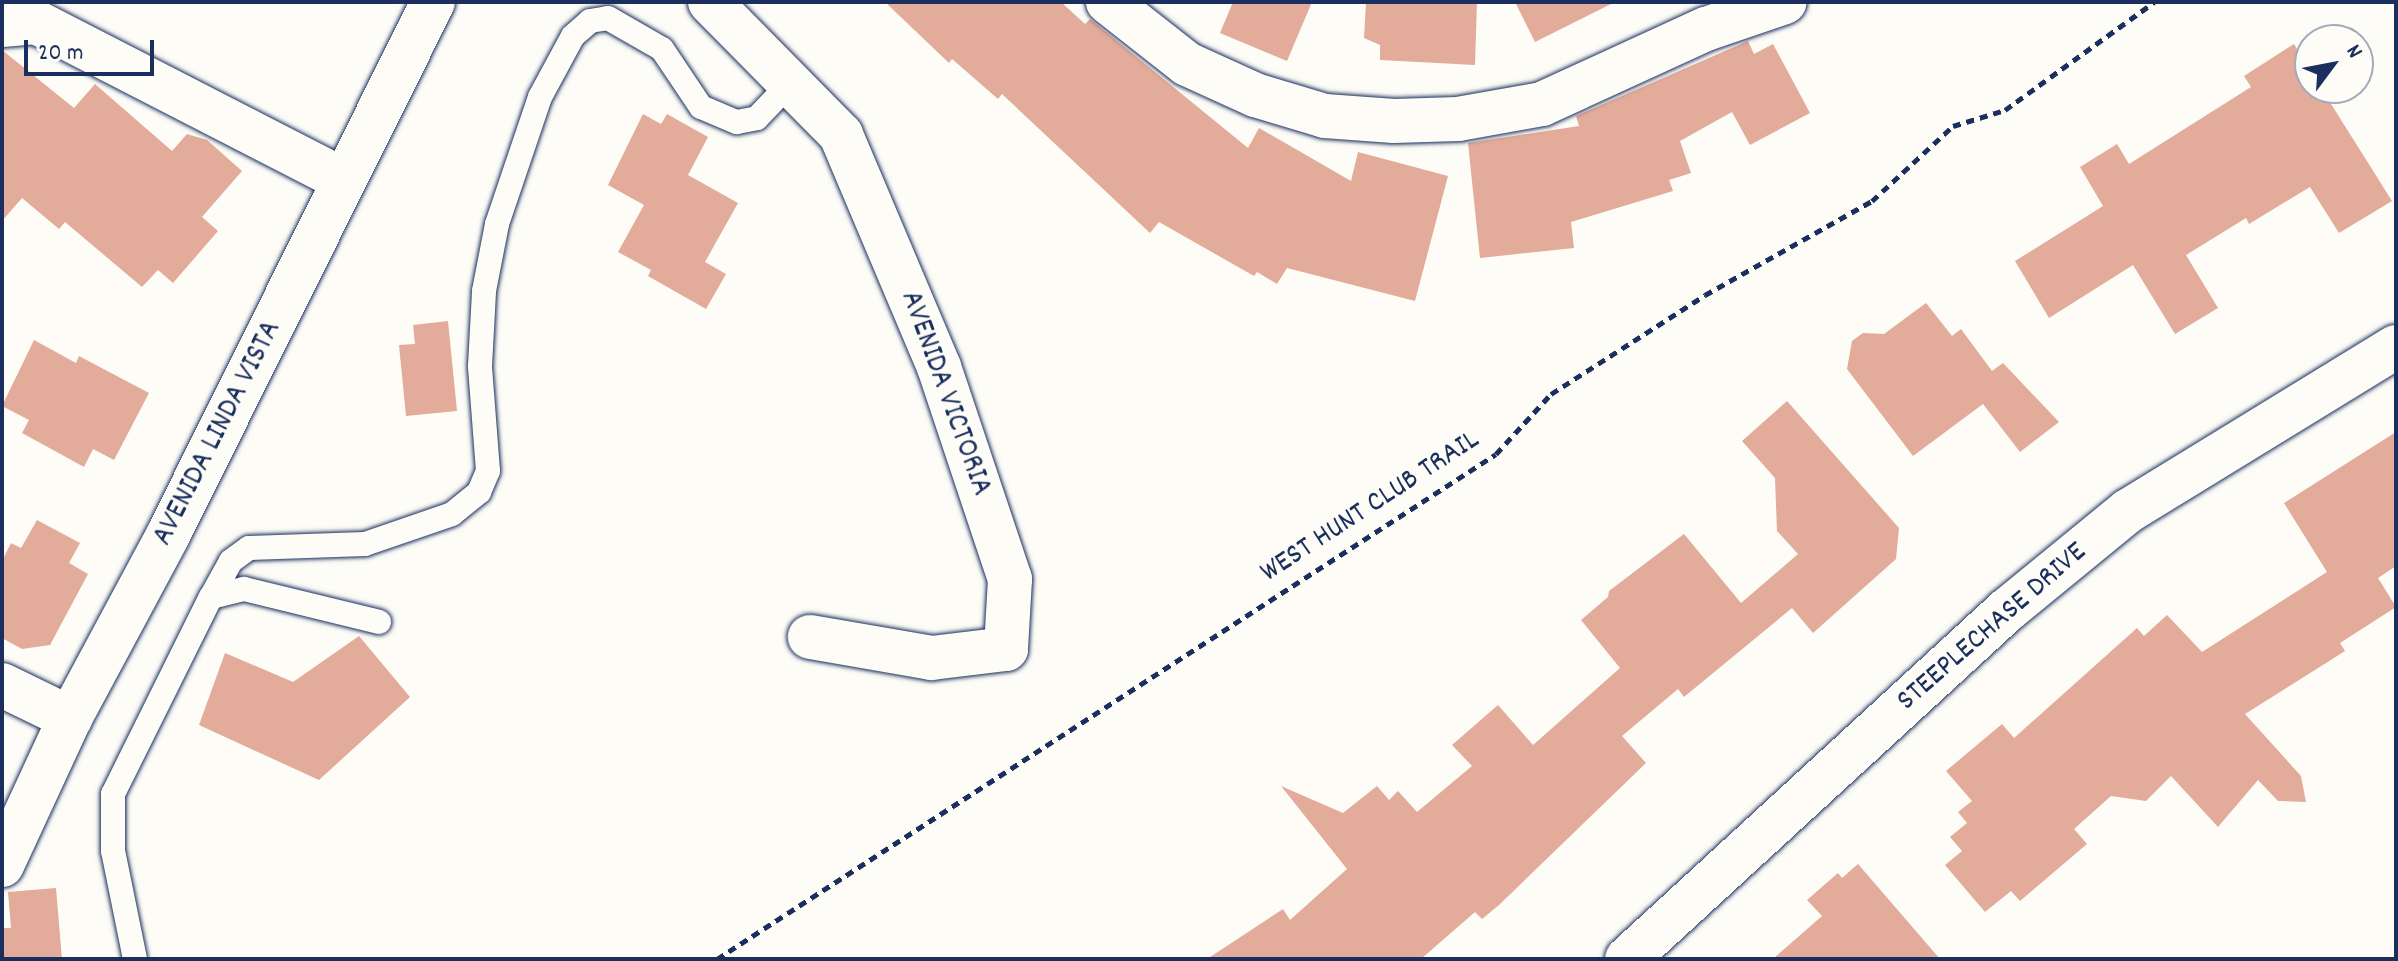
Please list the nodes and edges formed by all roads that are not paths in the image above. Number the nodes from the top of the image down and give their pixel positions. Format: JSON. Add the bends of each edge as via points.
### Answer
{"nodes":[{"id":1,"x":433,"y":2,"type":"edge"},
{"id":2,"x":710,"y":2,"type":"edge"},
{"id":3,"x":1108,"y":2,"type":"edge"},
{"id":4,"x":1785,"y":2,"type":"edge"},
{"id":5,"x":2,"y":25,"type":"edge"},
{"id":6,"x":792,"y":81,"type":"junction"},
{"id":7,"x":343,"y":180,"type":"junction"},
{"id":8,"x":2396,"y":347,"type":"edge"},
{"id":9,"x":211,"y":597,"type":"junction"},
{"id":10,"x":379,"y":622,"type":"dead end"},
{"id":11,"x":810,"y":637,"type":"dead end"},
{"id":12,"x":2,"y":685,"type":"edge"},
{"id":13,"x":70,"y":718,"type":"junction"},
{"id":14,"x":2,"y":865,"type":"edge"},
{"id":15,"x":135,"y":959,"type":"edge"},
{"id":16,"x":1627,"y":959,"type":"edge"}],
"edges":[{"from":1,"to":7,"type":"street","name":"AVENIDA LINDA VISTA"},
{"from":2,"to":6,"type":"street","name":"AVENIDA VICTORIA"},
{"from":3,"to":4,"type":"street","via":[[1187,64],[1255,95],[1325,116],[1394,121],[1458,119],[1542,104],[1706,29]]},
{"from":5,"to":7,"type":"street","via":[[36,22]]},
{"from":6,"to":9,"type":"lane","via":[[757,118],[737,122],[701,107],[662,49],[608,18],[590,21],[573,36],[540,97],[497,224],[484,291],[480,366],[488,471],[479,492],[452,514],[365,544],[249,548],[231,561]]},
{"from":6,"to":11,"type":"street","name":"AVENIDA VICTORIA","via":[[841,135],[939,367],[1010,579],[1006,649],[932,658]]},
{"from":7,"to":13,"type":"street","name":"AVENIDA LINDA VISTA","via":[[276,323]]},
{"from":8,"to":16,"type":"street","name":"STEEPLECHASE DRIVE","via":[[2128,511],[2007,610]]},
{"from":9,"to":10,"type":"lane","via":[[244,589]]},
{"from":9,"to":15,"type":"lane","via":[[113,794],[113,851]]},
{"from":12,"to":13,"type":"street"},
{"from":13,"to":14,"type":"street","name":"AVENIDA LINDA VISTA"}]}
